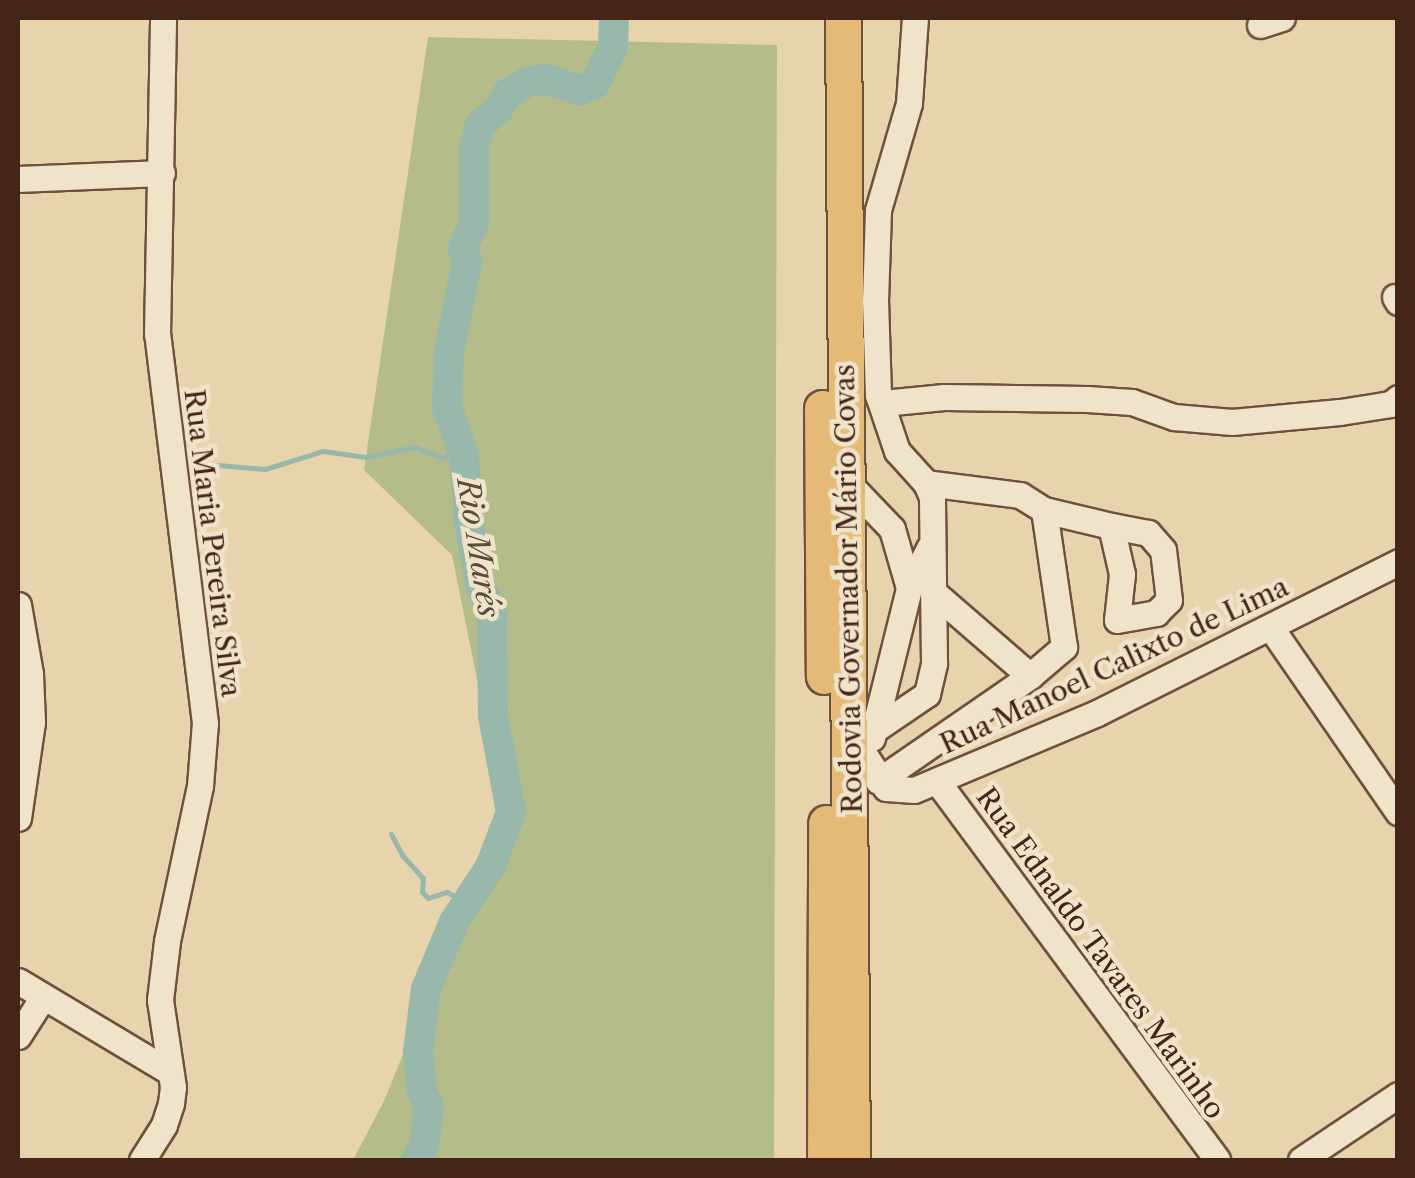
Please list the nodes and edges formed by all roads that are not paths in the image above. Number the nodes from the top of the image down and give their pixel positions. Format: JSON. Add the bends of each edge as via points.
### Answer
{"nodes":[{"id":1,"x":163,"y":18,"type":"edge"},
{"id":2,"x":821,"y":18,"type":"edge"},
{"id":3,"x":843,"y":18,"type":"edge"},
{"id":4,"x":915,"y":18,"type":"edge"},
{"id":5,"x":928,"y":18,"type":"edge"},
{"id":6,"x":162,"y":174,"type":"junction"},
{"id":7,"x":18,"y":180,"type":"edge"},
{"id":8,"x":1398,"y":398,"type":"edge"},
{"id":9,"x":883,"y":404,"type":"junction"},
{"id":10,"x":847,"y":482,"type":"junction"},
{"id":11,"x":926,"y":483,"type":"junction"},
{"id":12,"x":1044,"y":510,"type":"junction"},
{"id":13,"x":934,"y":511,"type":"junction"},
{"id":14,"x":1111,"y":526,"type":"dead end"},
{"id":15,"x":892,"y":530,"type":"junction"},
{"id":16,"x":1398,"y":562,"type":"edge"},
{"id":17,"x":921,"y":590,"type":"junction"},
{"id":18,"x":18,"y":606,"type":"edge"},
{"id":19,"x":1271,"y":628,"type":"junction"},
{"id":20,"x":1030,"y":676,"type":"junction"},
{"id":21,"x":874,"y":730,"type":"junction"},
{"id":22,"x":866,"y":756,"type":"junction"},
{"id":23,"x":878,"y":781,"type":"junction"},
{"id":24,"x":937,"y":781,"type":"junction"},
{"id":25,"x":850,"y":810,"type":"junction"},
{"id":26,"x":1398,"y":812,"type":"edge"},
{"id":27,"x":18,"y":818,"type":"edge"},
{"id":28,"x":18,"y":981,"type":"edge"},
{"id":29,"x":43,"y":997,"type":"junction"},
{"id":30,"x":18,"y":1036,"type":"edge"},
{"id":31,"x":170,"y":1072,"type":"junction"},
{"id":32,"x":1392,"y":1099,"type":"edge"},
{"id":33,"x":142,"y":1160,"type":"edge"},
{"id":34,"x":825,"y":1160,"type":"edge"},
{"id":35,"x":852,"y":1160,"type":"edge"},
{"id":36,"x":1217,"y":1160,"type":"edge"},
{"id":37,"x":1300,"y":1160,"type":"edge"}],
"edges":[{"from":1,"to":6,"type":"street","name":"Rua Maria Pereira Silva"},
{"from":2,"to":34,"type":"highway","name":"Rodovia Governador Mário Covas"},
{"from":3,"to":10,"type":"highway","name":"Rodovia Governador Mário Covas"},
{"from":4,"to":9,"type":"street","via":[[909,104],[878,210],[875,301]]},
{"from":5,"to":9,"type":"street","via":[[924,95],[887,216]]},
{"from":6,"to":7,"type":"street"},
{"from":6,"to":31,"type":"street","name":"Rua Maria Pereira Silva","via":[[157,334],[205,723],[200,786],[160,1000]]},
{"from":8,"to":9,"type":"street","via":[[1340,412],[1232,422],[1087,399]]},
{"from":9,"to":11,"type":"street","via":[[897,451]]},
{"from":10,"to":15,"type":"street"},
{"from":10,"to":25,"type":"highway","name":"Rodovia Governador Mário Covas"},
{"from":11,"to":12,"type":"street","via":[[1020,496]]},
{"from":11,"to":13,"type":"street"},
{"from":12,"to":14,"type":"street"},
{"from":12,"to":20,"type":"street","via":[[1064,647]]},
{"from":13,"to":15,"type":"street"},
{"from":13,"to":17,"type":"street"},
{"from":15,"to":17,"type":"street"},
{"from":16,"to":19,"type":"street","name":"Rua Manoel Calixto de Lima"},
{"from":17,"to":20,"type":"street"},
{"from":17,"to":21,"type":"street"},
{"from":17,"to":21,"type":"street","via":[[934,663],[928,694]]},
{"from":18,"to":27,"type":"street","via":[[32,722]]},
{"from":19,"to":24,"type":"street","name":"Rua Manoel Calixto de Lima"},
{"from":19,"to":26,"type":"street"},
{"from":20,"to":23,"type":"street"},
{"from":21,"to":22,"type":"street"},
{"from":22,"to":23,"type":"street"},
{"from":22,"to":25,"type":"street"},
{"from":23,"to":24,"type":"street","name":"Rua Manoel Calixto de Lima","via":[[904,792]]},
{"from":24,"to":36,"type":"street","name":"Rua Ednaldo Tavares Marinho"},
{"from":25,"to":35,"type":"highway","name":"Rodovia Governador Mário Covas"},
{"from":28,"to":29,"type":"street"},
{"from":29,"to":30,"type":"street"},
{"from":29,"to":31,"type":"street"},
{"from":31,"to":33,"type":"street","name":"Rua Maria Pereira Silva","via":[[167,1114]]},
{"from":32,"to":37,"type":"street"}]}
